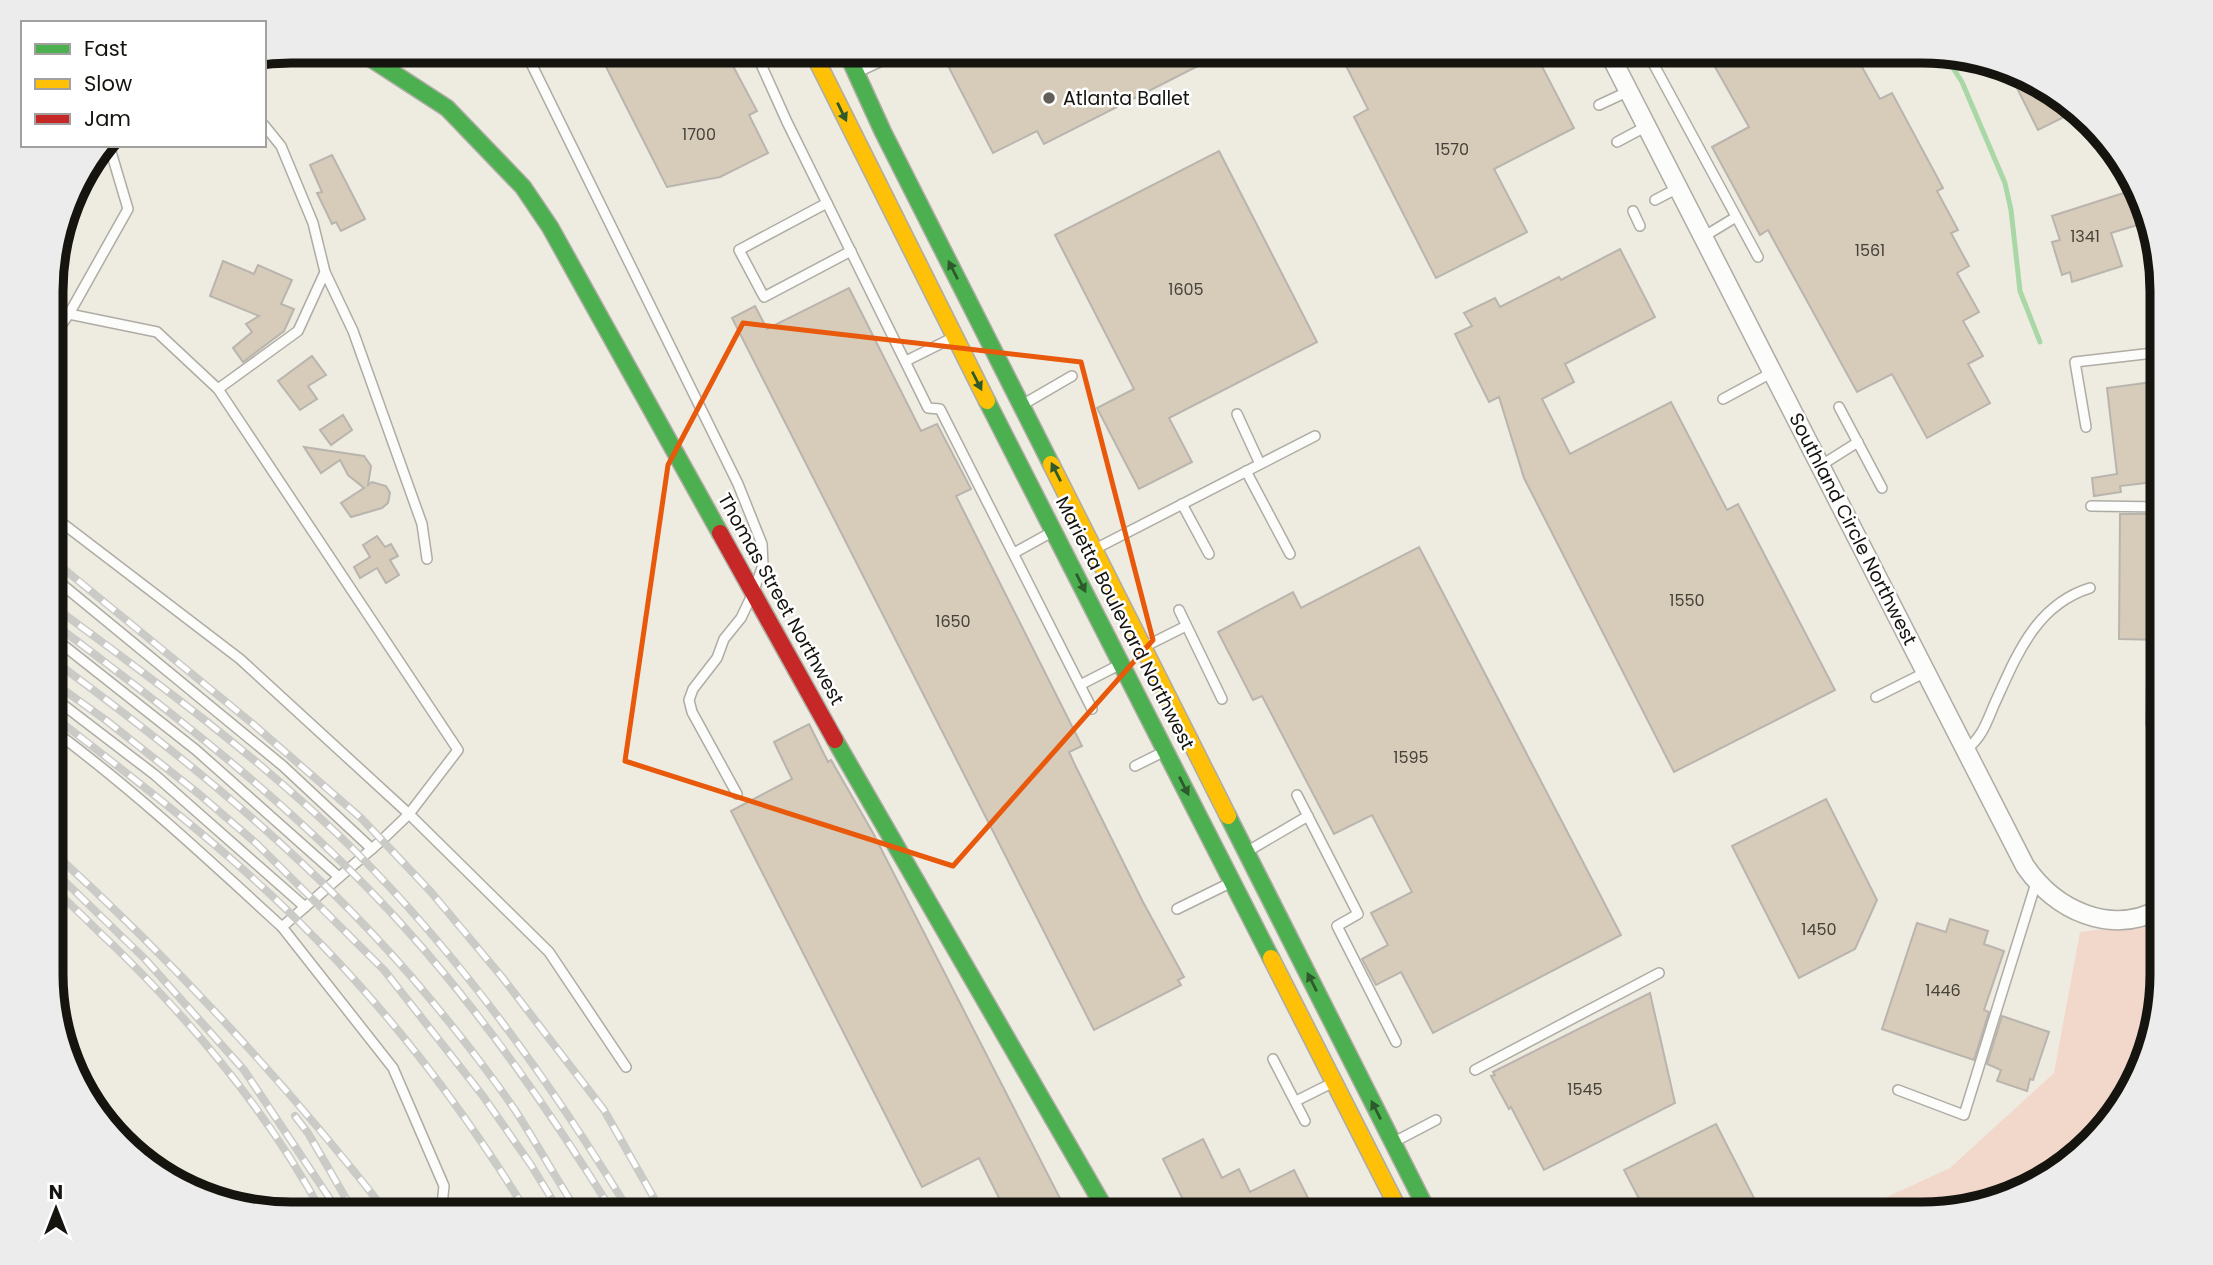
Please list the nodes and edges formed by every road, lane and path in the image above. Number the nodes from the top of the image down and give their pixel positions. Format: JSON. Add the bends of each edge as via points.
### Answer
{"nodes":[{"id":1,"x":378,"y":63,"type":"edge"},
{"id":2,"x":531,"y":63,"type":"edge"},
{"id":3,"x":761,"y":63,"type":"edge"},
{"id":4,"x":818,"y":63,"type":"edge"},
{"id":5,"x":851,"y":63,"type":"edge"},
{"id":6,"x":877,"y":63,"type":"edge"},
{"id":7,"x":1615,"y":63,"type":"edge"},
{"id":8,"x":1653,"y":63,"type":"edge"},
{"id":9,"x":856,"y":73,"type":"junction"},
{"id":10,"x":1629,"y":91,"type":"junction"},
{"id":11,"x":1599,"y":105,"type":"dead end"},
{"id":12,"x":1647,"y":126,"type":"junction"},
{"id":13,"x":266,"y":127,"type":"edge"},
{"id":14,"x":1617,"y":142,"type":"dead end"},
{"id":15,"x":111,"y":152,"type":"edge"},
{"id":16,"x":1678,"y":188,"type":"junction"},
{"id":17,"x":1654,"y":200,"type":"dead end"},
{"id":18,"x":827,"y":203,"type":"junction"},
{"id":19,"x":1633,"y":211,"type":"dead end"},
{"id":20,"x":1736,"y":217,"type":"junction"},
{"id":21,"x":1640,"y":226,"type":"dead end"},
{"id":22,"x":1703,"y":237,"type":"junction"},
{"id":23,"x":851,"y":251,"type":"junction"},
{"id":24,"x":1758,"y":257,"type":"dead end"},
{"id":25,"x":325,"y":272,"type":"junction"},
{"id":26,"x":63,"y":310,"type":"edge"},
{"id":27,"x":69,"y":314,"type":"junction"},
{"id":28,"x":63,"y":323,"type":"edge"},
{"id":29,"x":955,"y":337,"type":"junction"},
{"id":30,"x":2150,"y":353,"type":"edge"},
{"id":31,"x":906,"y":361,"type":"junction"},
{"id":32,"x":1773,"y":372,"type":"junction"},
{"id":33,"x":1072,"y":376,"type":"dead end"},
{"id":34,"x":218,"y":389,"type":"junction"},
{"id":35,"x":1723,"y":399,"type":"dead end"},
{"id":36,"x":1022,"y":405,"type":"junction"},
{"id":37,"x":1839,"y":407,"type":"dead end"},
{"id":38,"x":1237,"y":414,"type":"dead end"},
{"id":39,"x":2086,"y":427,"type":"dead end"},
{"id":40,"x":1315,"y":436,"type":"dead end"},
{"id":41,"x":1858,"y":442,"type":"junction"},
{"id":42,"x":1260,"y":464,"type":"junction"},
{"id":43,"x":1820,"y":466,"type":"junction"},
{"id":44,"x":1246,"y":471,"type":"junction"},
{"id":45,"x":1882,"y":488,"type":"dead end"},
{"id":46,"x":1182,"y":505,"type":"junction"},
{"id":47,"x":2091,"y":506,"type":"dead end"},
{"id":48,"x":2150,"y":507,"type":"edge"},
{"id":49,"x":63,"y":524,"type":"edge"},
{"id":50,"x":1054,"y":531,"type":"junction"},
{"id":51,"x":1096,"y":549,"type":"junction"},
{"id":52,"x":1014,"y":553,"type":"junction"},
{"id":53,"x":1209,"y":554,"type":"dead end"},
{"id":54,"x":1290,"y":554,"type":"dead end"},
{"id":55,"x":427,"y":559,"type":"dead end"},
{"id":56,"x":63,"y":586,"type":"edge"},
{"id":57,"x":2090,"y":588,"type":"dead end"},
{"id":58,"x":753,"y":593,"type":"junction"},
{"id":59,"x":1179,"y":610,"type":"dead end"},
{"id":60,"x":1186,"y":626,"type":"junction"},
{"id":61,"x":63,"y":645,"type":"edge"},
{"id":62,"x":1144,"y":647,"type":"junction"},
{"id":63,"x":1122,"y":663,"type":"junction"},
{"id":64,"x":1926,"y":672,"type":"junction"},
{"id":65,"x":1080,"y":685,"type":"junction"},
{"id":66,"x":1876,"y":697,"type":"dead end"},
{"id":67,"x":1222,"y":699,"type":"dead end"},
{"id":68,"x":63,"y":706,"type":"edge"},
{"id":69,"x":1092,"y":709,"type":"dead end"},
{"id":70,"x":63,"y":738,"type":"edge"},
{"id":71,"x":1166,"y":750,"type":"junction"},
{"id":72,"x":1966,"y":750,"type":"junction"},
{"id":73,"x":1135,"y":766,"type":"dead end"},
{"id":74,"x":737,"y":794,"type":"dead end"},
{"id":75,"x":1297,"y":795,"type":"dead end"},
{"id":76,"x":409,"y":814,"type":"junction"},
{"id":77,"x":1308,"y":816,"type":"junction"},
{"id":78,"x":372,"y":849,"type":"junction"},
{"id":79,"x":1247,"y":852,"type":"junction"},
{"id":80,"x":340,"y":877,"type":"junction"},
{"id":81,"x":1233,"y":882,"type":"junction"},
{"id":82,"x":2036,"y":883,"type":"junction"},
{"id":83,"x":305,"y":907,"type":"junction"},
{"id":84,"x":1177,"y":909,"type":"dead end"},
{"id":85,"x":2150,"y":912,"type":"edge"},
{"id":86,"x":282,"y":928,"type":"junction"},
{"id":87,"x":1659,"y":973,"type":"dead end"},
{"id":88,"x":1396,"y":1042,"type":"dead end"},
{"id":89,"x":1273,"y":1059,"type":"dead end"},
{"id":90,"x":626,"y":1067,"type":"dead end"},
{"id":91,"x":1475,"y":1070,"type":"dead end"},
{"id":92,"x":1334,"y":1082,"type":"junction"},
{"id":93,"x":1898,"y":1090,"type":"dead end"},
{"id":94,"x":1296,"y":1101,"type":"junction"},
{"id":95,"x":1436,"y":1120,"type":"dead end"},
{"id":96,"x":1306,"y":1121,"type":"dead end"},
{"id":97,"x":1393,"y":1142,"type":"junction"},
{"id":98,"x":442,"y":1202,"type":"edge"},
{"id":99,"x":1099,"y":1202,"type":"edge"},
{"id":100,"x":1395,"y":1202,"type":"edge"},
{"id":101,"x":1424,"y":1202,"type":"edge"}],
"edges":[{"from":1,"to":58,"type":"main road","name":"Thomas Street Northwest","via":[[447,108],[523,187],[550,227]]},
{"from":2,"to":58,"type":"lane","via":[[738,484],[762,544],[763,565]]},
{"from":3,"to":18,"type":"lane"},
{"from":4,"to":29,"type":"main road","name":"Marietta Boulevard Northwest","one_way":true},
{"from":5,"to":9,"type":"main road"},
{"from":6,"to":9,"type":"lane"},
{"from":7,"to":10,"type":"street","name":"Southland Circle Northwest"},
{"from":8,"to":20,"type":"lane"},
{"from":36,"to":9,"type":"main road","one_way":true},
{"from":10,"to":11,"type":"lane"},
{"from":10,"to":12,"type":"street","name":"Southland Circle Northwest"},
{"from":12,"to":14,"type":"lane"},
{"from":12,"to":16,"type":"street","name":"Southland Circle Northwest"},
{"from":13,"to":25,"type":"lane","via":[[281,146],[308,210]]},
{"from":15,"to":27,"type":"lane","via":[[128,209]]},
{"from":16,"to":17,"type":"lane"},
{"from":16,"to":22,"type":"street","name":"Southland Circle Northwest"},
{"from":18,"to":23,"type":"lane"},
{"from":18,"to":23,"type":"lane","via":[[739,250],[764,297]]},
{"from":19,"to":21,"type":"lane"},
{"from":20,"to":22,"type":"lane"},
{"from":20,"to":24,"type":"lane"},
{"from":22,"to":32,"type":"street","name":"Southland Circle Northwest"},
{"from":23,"to":31,"type":"lane"},
{"from":25,"to":34,"type":"lane","via":[[298,331]]},
{"from":25,"to":55,"type":"lane","via":[[354,331],[418,511]]},
{"from":26,"to":27,"type":"lane"},
{"from":27,"to":28,"type":"lane"},
{"from":27,"to":34,"type":"lane","via":[[157,332]]},
{"from":29,"to":31,"type":"lane"},
{"from":29,"to":50,"type":"main road","name":"Marietta Boulevard Northwest","one_way":true},
{"from":30,"to":39,"type":"lane","via":[[2076,362]]},
{"from":31,"to":52,"type":"lane","via":[[928,408],[940,409]]},
{"from":32,"to":35,"type":"lane"},
{"from":32,"to":43,"type":"street","name":"Southland Circle Northwest"},
{"from":33,"to":36,"type":"lane"},
{"from":34,"to":76,"type":"lane","via":[[458,750]]},
{"from":51,"to":36,"type":"main road","one_way":true},
{"from":37,"to":41,"type":"lane"},
{"from":38,"to":42,"type":"lane"},
{"from":40,"to":42,"type":"lane"},
{"from":41,"to":43,"type":"lane"},
{"from":41,"to":45,"type":"lane"},
{"from":42,"to":44,"type":"lane"},
{"from":43,"to":64,"type":"street","name":"Southland Circle Northwest"},
{"from":44,"to":46,"type":"lane"},
{"from":44,"to":54,"type":"lane"},
{"from":46,"to":51,"type":"lane"},
{"from":46,"to":53,"type":"lane"},
{"from":47,"to":48,"type":"lane"},
{"from":49,"to":76,"type":"lane","via":[[240,659]]},
{"from":50,"to":52,"type":"lane"},
{"from":50,"to":63,"type":"main road","name":"Marietta Boulevard Northwest","one_way":true},
{"from":51,"to":62,"type":"main road"},
{"from":52,"to":65,"type":"lane"},
{"from":56,"to":78,"type":"lane","via":[[283,766]]},
{"from":57,"to":72,"type":"lane","via":[[2074,593],[2034,627],[1979,739]]},
{"from":58,"to":74,"type":"lane","via":[[689,700]]},
{"from":58,"to":99,"type":"main road","name":"Thomas Street Northwest"},
{"from":59,"to":60,"type":"lane"},
{"from":60,"to":62,"type":"lane"},
{"from":60,"to":67,"type":"lane"},
{"from":61,"to":80,"type":"lane","via":[[196,750]]},
{"from":62,"to":79,"type":"main road"},
{"from":63,"to":65,"type":"lane"},
{"from":63,"to":71,"type":"main road","name":"Marietta Boulevard Northwest"},
{"from":64,"to":66,"type":"lane"},
{"from":64,"to":72,"type":"street","name":"Southland Circle Northwest"},
{"from":65,"to":69,"type":"lane"},
{"from":68,"to":83,"type":"lane","via":[[155,775]]},
{"from":70,"to":86,"type":"lane","via":[[197,848]]},
{"from":71,"to":73,"type":"lane"},
{"from":71,"to":81,"type":"main road","name":"Marietta Boulevard Northwest","one_way":true},
{"from":72,"to":82,"type":"street","name":"Southland Circle Northwest"},
{"from":75,"to":77,"type":"lane"},
{"from":76,"to":78,"type":"lane"},
{"from":76,"to":90,"type":"lane","via":[[549,952]]},
{"from":77,"to":79,"type":"lane"},
{"from":77,"to":88,"type":"lane","via":[[1358,914],[1337,926]]},
{"from":78,"to":80,"type":"lane"},
{"from":97,"to":79,"type":"main road","one_way":true},
{"from":80,"to":83,"type":"lane"},
{"from":81,"to":84,"type":"lane"},
{"from":81,"to":92,"type":"main road","name":"Marietta Boulevard Northwest"},
{"from":82,"to":85,"type":"street","name":"Southland Circle Northwest","via":[[2061,904],[2103,919]]},
{"from":82,"to":93,"type":"lane","via":[[1964,1115]]},
{"from":83,"to":86,"type":"lane"},
{"from":86,"to":98,"type":"lane","via":[[393,1068],[444,1186]]},
{"from":87,"to":91,"type":"lane"},
{"from":89,"to":94,"type":"lane"},
{"from":92,"to":94,"type":"lane"},
{"from":92,"to":100,"type":"main road","name":"Marietta Boulevard Northwest"},
{"from":94,"to":96,"type":"lane"},
{"from":95,"to":97,"type":"lane"},
{"from":97,"to":101,"type":"main road"}]}
